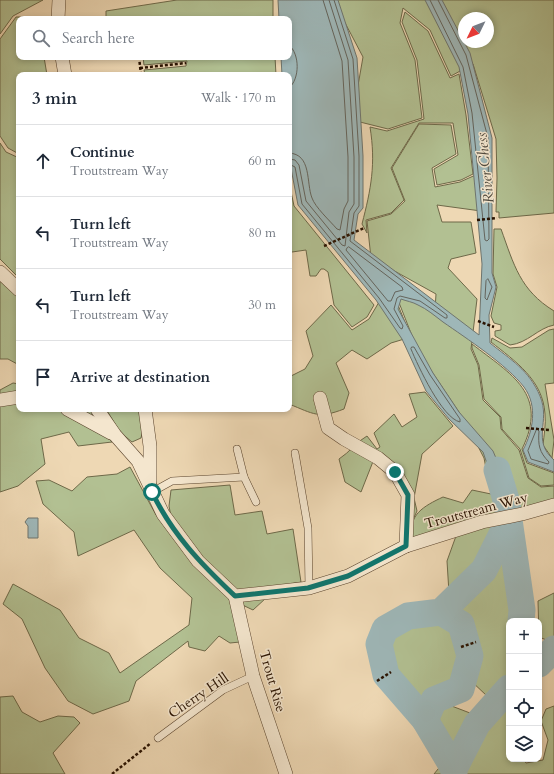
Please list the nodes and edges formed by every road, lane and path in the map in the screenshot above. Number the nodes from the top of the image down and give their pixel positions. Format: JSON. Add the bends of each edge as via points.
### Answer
{"nodes":[{"id":1,"x":59,"y":0,"type":"edge"},
{"id":2,"x":58,"y":16,"type":"edge"},
{"id":3,"x":62,"y":60,"type":"edge"},
{"id":4,"x":139,"y":60,"type":"edge"},
{"id":5,"x":186,"y":63,"type":"dead end"},
{"id":6,"x":140,"y":68,"type":"junction"},
{"id":7,"x":64,"y":72,"type":"edge"},
{"id":8,"x":141,"y":72,"type":"edge"},
{"id":9,"x":496,"y":218,"type":"dead end"},
{"id":10,"x":477,"y":220,"type":"dead end"},
{"id":11,"x":364,"y":228,"type":"dead end"},
{"id":12,"x":324,"y":246,"type":"dead end"},
{"id":13,"x":0,"y":272,"type":"edge"},
{"id":14,"x":16,"y":287,"type":"edge"},
{"id":15,"x":478,"y":321,"type":"dead end"},
{"id":16,"x":494,"y":327,"type":"dead end"},
{"id":17,"x":16,"y":397,"type":"edge"},
{"id":18,"x":320,"y":398,"type":"dead end"},
{"id":19,"x":0,"y":400,"type":"edge"},
{"id":20,"x":73,"y":412,"type":"edge"},
{"id":21,"x":99,"y":412,"type":"edge"},
{"id":22,"x":145,"y":412,"type":"edge"},
{"id":23,"x":526,"y":428,"type":"dead end"},
{"id":24,"x":549,"y":430,"type":"dead end"},
{"id":25,"x":115,"y":435,"type":"junction"},
{"id":26,"x":237,"y":449,"type":"dead end"},
{"id":27,"x":295,"y":453,"type":"dead end"},
{"id":28,"x":244,"y":477,"type":"junction"},
{"id":29,"x":151,"y":489,"type":"junction"},
{"id":30,"x":256,"y":502,"type":"dead end"},
{"id":31,"x":554,"y":505,"type":"edge"},
{"id":32,"x":406,"y":546,"type":"junction"},
{"id":33,"x":308,"y":588,"type":"junction"},
{"id":34,"x":235,"y":596,"type":"junction"},
{"id":35,"x":476,"y":642,"type":"dead end"},
{"id":36,"x":460,"y":647,"type":"dead end"},
{"id":37,"x":391,"y":672,"type":"dead end"},
{"id":38,"x":254,"y":676,"type":"junction"},
{"id":39,"x":377,"y":681,"type":"dead end"},
{"id":40,"x":158,"y":738,"type":"joint"},
{"id":41,"x":112,"y":774,"type":"edge"},
{"id":42,"x":286,"y":774,"type":"edge"}],
"edges":[{"from":1,"to":2,"type":"street"},
{"from":3,"to":7,"type":"street"},
{"from":4,"to":6,"type":"path"},
{"from":5,"to":6,"type":"path"},
{"from":6,"to":8,"type":"path"},
{"from":9,"to":10,"type":"path"},
{"from":11,"to":12,"type":"path"},
{"from":13,"to":14,"type":"street"},
{"from":15,"to":16,"type":"path"},
{"from":17,"to":19,"type":"street"},
{"from":18,"to":32,"type":"street","name":"Troutstream Way","via":[[328,428],[378,458],[395,472],[408,495]]},
{"from":20,"to":25,"type":"street"},
{"from":21,"to":25,"type":"street"},
{"from":22,"to":29,"type":"street","via":[[150,446]]},
{"from":23,"to":24,"type":"path"},
{"from":25,"to":29,"type":"street","via":[[138,461]]},
{"from":26,"to":28,"type":"lane"},
{"from":27,"to":33,"type":"lane","via":[[308,528]]},
{"from":28,"to":29,"type":"lane","via":[[172,481]]},
{"from":28,"to":30,"type":"lane"},
{"from":29,"to":34,"type":"street","via":[[163,514],[198,561]]},
{"from":31,"to":32,"type":"street","name":"Troutstream Way","via":[[482,522]]},
{"from":32,"to":33,"type":"street","name":"Troutstream Way","via":[[348,576]]},
{"from":33,"to":34,"type":"street","name":"Troutstream Way"},
{"from":34,"to":38,"type":"street","name":"Trout Rise"},
{"from":35,"to":36,"type":"path"},
{"from":37,"to":39,"type":"path"},
{"from":38,"to":40,"type":"lane","name":"Cherry Hill","via":[[223,690]]},
{"from":38,"to":42,"type":"street","name":"Trout Rise"},
{"from":40,"to":41,"type":"path"}]}
